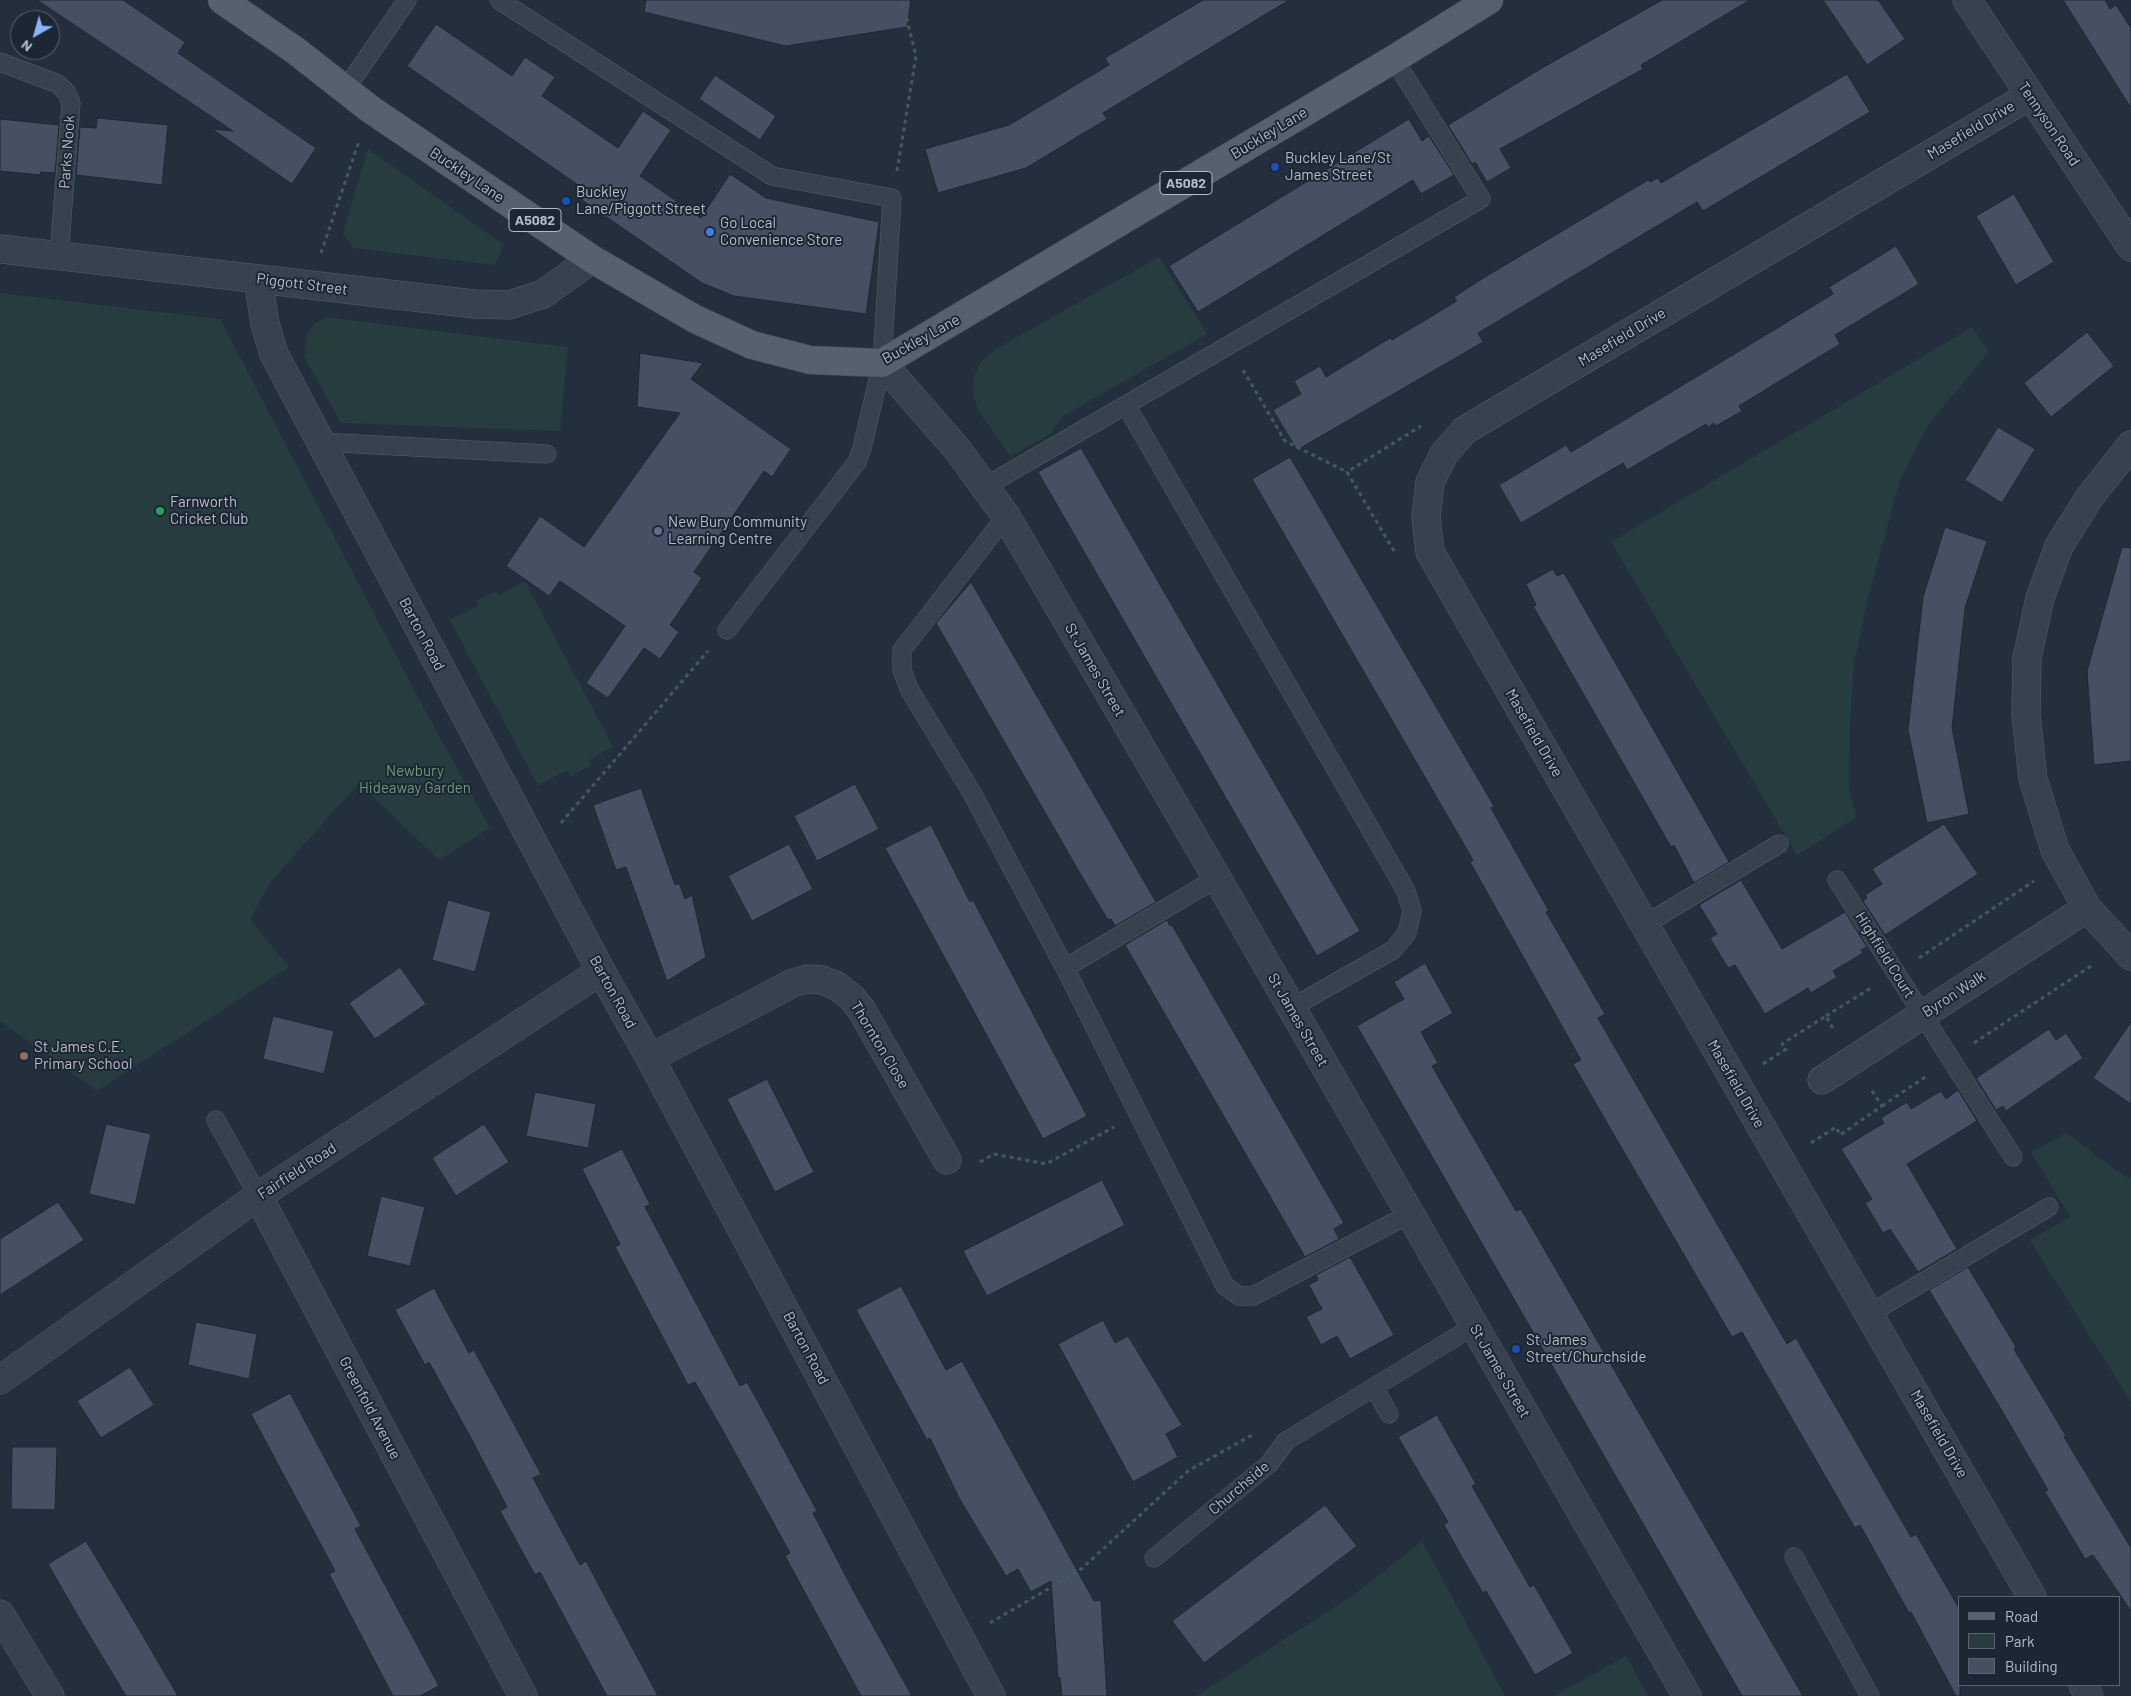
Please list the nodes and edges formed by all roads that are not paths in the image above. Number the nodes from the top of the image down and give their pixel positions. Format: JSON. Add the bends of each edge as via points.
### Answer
{"nodes":[{"id":1,"x":222,"y":0,"type":"edge"},
{"id":2,"x":407,"y":0,"type":"edge"},
{"id":3,"x":499,"y":0,"type":"edge"},
{"id":4,"x":1488,"y":0,"type":"edge"},
{"id":5,"x":1967,"y":0,"type":"edge"},
{"id":6,"x":1394,"y":59,"type":"junction"},
{"id":7,"x":0,"y":62,"type":"edge"},
{"id":8,"x":345,"y":90,"type":"junction"},
{"id":9,"x":2029,"y":96,"type":"junction"},
{"id":10,"x":2131,"y":247,"type":"edge"},
{"id":11,"x":0,"y":249,"type":"edge"},
{"id":12,"x":59,"y":256,"type":"junction"},
{"id":13,"x":592,"y":259,"type":"junction"},
{"id":14,"x":258,"y":279,"type":"junction"},
{"id":15,"x":882,"y":363,"type":"junction"},
{"id":16,"x":1126,"y":406,"type":"junction"},
{"id":17,"x":320,"y":442,"type":"junction"},
{"id":18,"x":2131,"y":445,"type":"edge"},
{"id":19,"x":547,"y":454,"type":"dead end"},
{"id":20,"x":986,"y":486,"type":"junction"},
{"id":21,"x":1006,"y":516,"type":"junction"},
{"id":22,"x":726,"y":630,"type":"road end"},
{"id":23,"x":1779,"y":844,"type":"dead end"},
{"id":24,"x":1216,"y":878,"type":"junction"},
{"id":25,"x":1837,"y":880,"type":"dead end"},
{"id":26,"x":2087,"y":908,"type":"junction"},
{"id":27,"x":1644,"y":925,"type":"junction"},
{"id":28,"x":2126,"y":951,"type":"edge"},
{"id":29,"x":1065,"y":968,"type":"junction"},
{"id":30,"x":601,"y":971,"type":"junction"},
{"id":31,"x":1291,"y":1008,"type":"junction"},
{"id":32,"x":1922,"y":1015,"type":"junction"},
{"id":33,"x":650,"y":1058,"type":"junction"},
{"id":34,"x":1822,"y":1080,"type":"dead end"},
{"id":35,"x":216,"y":1120,"type":"dead end"},
{"id":36,"x":2013,"y":1157,"type":"dead end"},
{"id":37,"x":947,"y":1160,"type":"road end"},
{"id":38,"x":258,"y":1196,"type":"junction"},
{"id":39,"x":2049,"y":1207,"type":"dead end"},
{"id":40,"x":1410,"y":1214,"type":"junction"},
{"id":41,"x":1870,"y":1314,"type":"junction"},
{"id":42,"x":1474,"y":1326,"type":"junction"},
{"id":43,"x":0,"y":1380,"type":"edge"},
{"id":44,"x":1374,"y":1387,"type":"junction"},
{"id":45,"x":1389,"y":1414,"type":"dead end"},
{"id":46,"x":1794,"y":1557,"type":"dead end"},
{"id":47,"x":1154,"y":1558,"type":"dead end"},
{"id":48,"x":2031,"y":1596,"type":"edge"},
{"id":49,"x":0,"y":1614,"type":"edge"},
{"id":50,"x":50,"y":1696,"type":"edge"},
{"id":51,"x":523,"y":1696,"type":"edge"},
{"id":52,"x":992,"y":1696,"type":"edge"},
{"id":53,"x":1687,"y":1696,"type":"edge"},
{"id":54,"x":1870,"y":1696,"type":"edge"}],
"edges":[{"from":1,"to":8,"type":"main road","name":"Buckley Lane","number":"A5082","via":[[296,51]]},
{"from":2,"to":8,"type":"lane"},
{"from":3,"to":15,"type":"lane","via":[[772,176],[892,198]]},
{"from":4,"to":6,"type":"main road","name":"Buckley Lane","number":"A5082"},
{"from":5,"to":9,"type":"street","name":"Tennyson Road"},
{"from":6,"to":15,"type":"main road","name":"Buckley Lane","number":"A5082"},
{"from":6,"to":16,"type":"lane","via":[[1481,199]]},
{"from":7,"to":12,"type":"lane","name":"Parks Nook","via":[[58,84],[71,103]]},
{"from":8,"to":13,"type":"main road","name":"Buckley Lane","number":"A5082"},
{"from":9,"to":10,"type":"street","name":"Tennyson Road"},
{"from":9,"to":27,"type":"street","name":"Masefield Drive","via":[[1465,430],[1444,454],[1430,482],[1426,517],[1430,552]]},
{"from":11,"to":12,"type":"street","name":"Piggott Street"},
{"from":12,"to":14,"type":"street","name":"Piggott Street"},
{"from":13,"to":14,"type":"street","name":"Piggott Street","via":[[543,294],[509,305],[474,304]]},
{"from":13,"to":15,"type":"main road","name":"Buckley Lane","number":"A5082","via":[[695,319],[752,345],[810,360]]},
{"from":14,"to":17,"type":"street","name":"Barton Road","via":[[265,324],[274,354]]},
{"from":15,"to":20,"type":"street","name":"St James Street"},
{"from":15,"to":22,"type":"lane","via":[[857,462]]},
{"from":16,"to":20,"type":"lane"},
{"from":16,"to":31,"type":"lane","via":[[1406,891],[1412,911],[1407,934],[1393,950]]},
{"from":17,"to":19,"type":"lane"},
{"from":17,"to":30,"type":"street","name":"Barton Road"},
{"from":18,"to":26,"type":"street","via":[[2088,498],[2059,546],[2040,598],[2027,658],[2026,715],[2033,779],[2055,850]]},
{"from":20,"to":21,"type":"street","name":"St James Street"},
{"from":21,"to":24,"type":"street","name":"St James Street"},
{"from":21,"to":29,"type":"lane","via":[[902,650],[902,670],[909,689],[972,793]]},
{"from":23,"to":27,"type":"lane"},
{"from":24,"to":29,"type":"lane"},
{"from":24,"to":31,"type":"street","name":"St James Street"},
{"from":25,"to":32,"type":"lane","name":"Highfield Court"},
{"from":26,"to":28,"type":"street"},
{"from":26,"to":32,"type":"street","name":"Byron Walk"},
{"from":27,"to":41,"type":"street","name":"Masefield Drive"},
{"from":29,"to":40,"type":"lane","via":[[1225,1286],[1239,1296],[1253,1296]]},
{"from":30,"to":33,"type":"street","name":"Barton Road"},
{"from":30,"to":38,"type":"street","name":"Fairfield Road"},
{"from":31,"to":40,"type":"street","name":"St James Street"},
{"from":32,"to":34,"type":"street","name":"Byron Walk"},
{"from":32,"to":36,"type":"lane","name":"Highfield Court"},
{"from":33,"to":37,"type":"street","name":"Thornton Close","via":[[793,983],[806,978],[822,980],[837,986],[861,1009]]},
{"from":33,"to":52,"type":"street","name":"Barton Road"},
{"from":35,"to":38,"type":"lane","name":"Greenfold Avenue"},
{"from":38,"to":43,"type":"street","name":"Fairfield Road"},
{"from":38,"to":51,"type":"street","name":"Greenfold Avenue"},
{"from":39,"to":41,"type":"lane"},
{"from":40,"to":42,"type":"street","name":"St James Street"},
{"from":41,"to":48,"type":"street","name":"Masefield Drive"},
{"from":42,"to":44,"type":"lane","name":"Churchside"},
{"from":42,"to":53,"type":"street","name":"St James Street"},
{"from":44,"to":45,"type":"lane"},
{"from":44,"to":47,"type":"lane","name":"Churchside","via":[[1286,1441],[1269,1464]]},
{"from":46,"to":54,"type":"lane"},
{"from":49,"to":50,"type":"street"}]}
